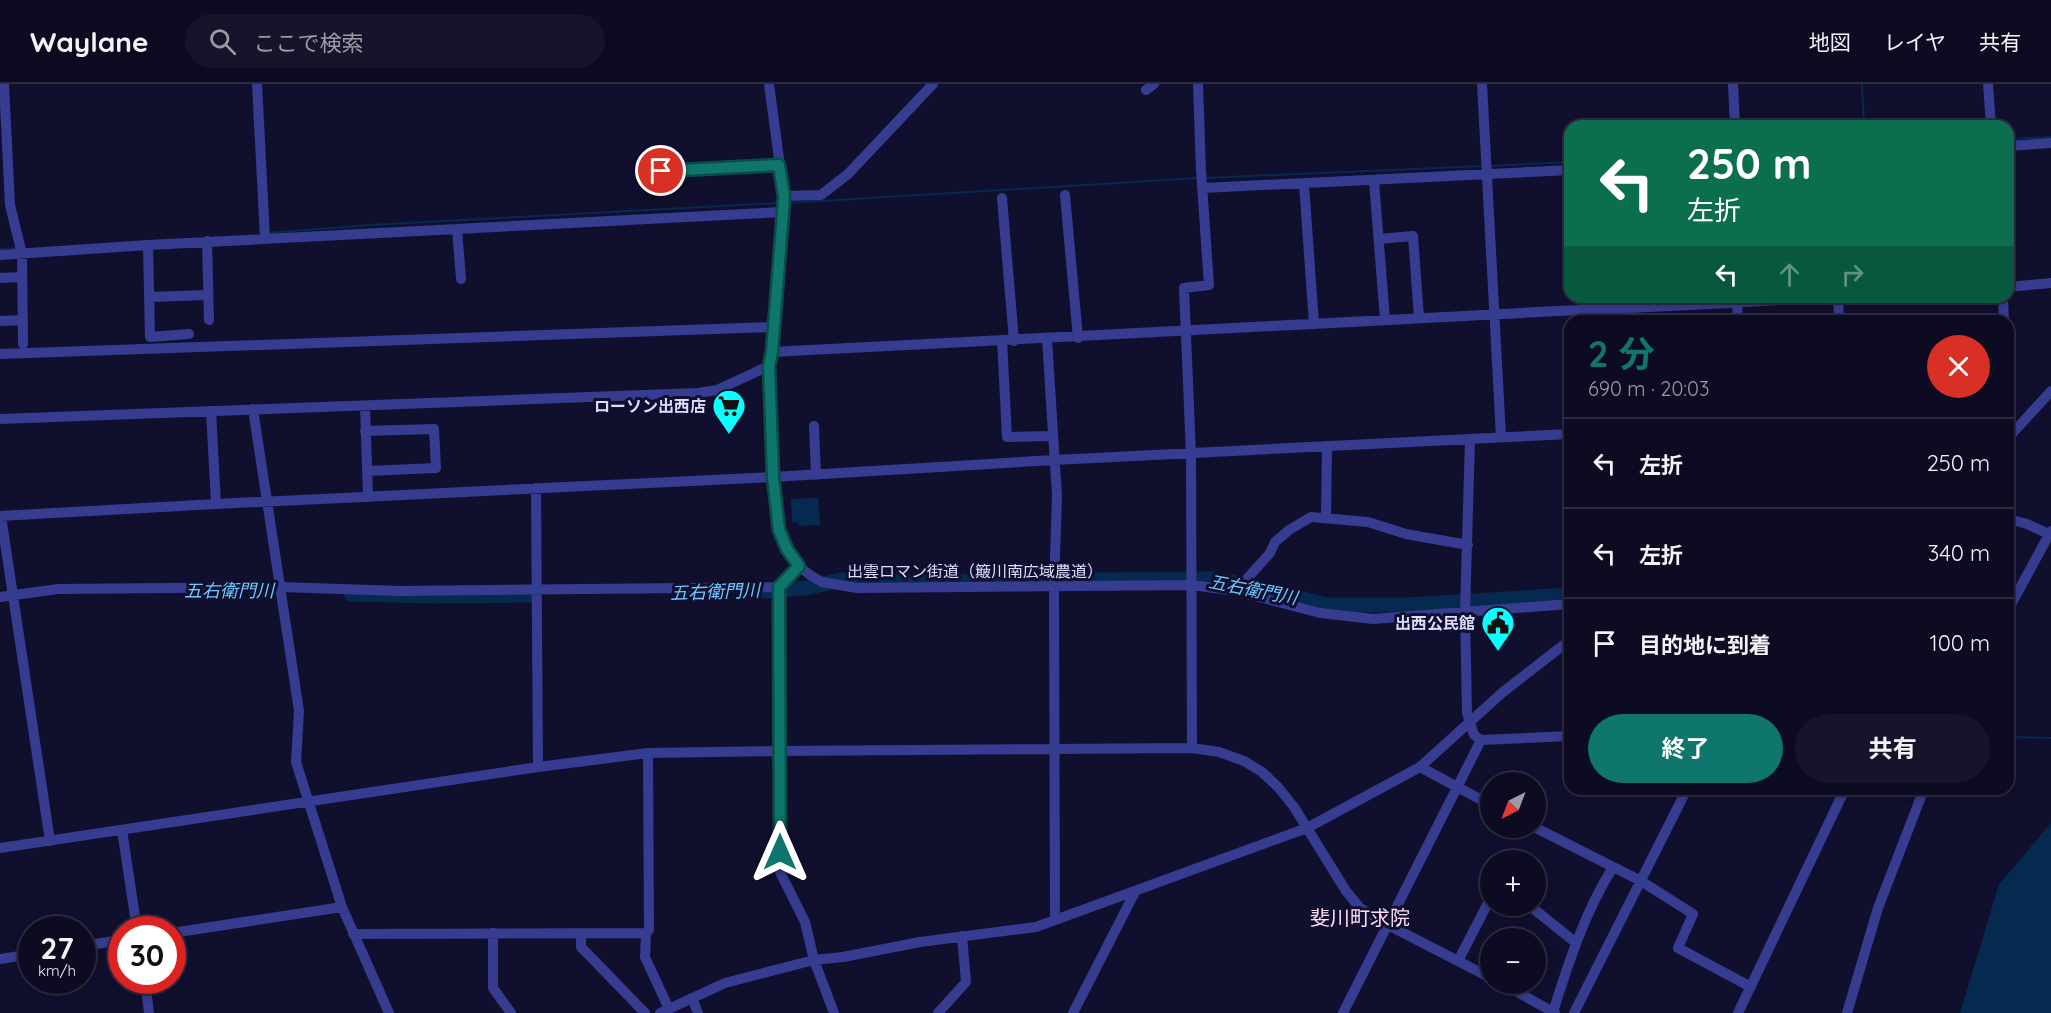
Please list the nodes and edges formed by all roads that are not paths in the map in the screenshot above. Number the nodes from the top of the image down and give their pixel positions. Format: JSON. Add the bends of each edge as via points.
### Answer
{"nodes":[{"id":1,"x":3,"y":84,"type":"edge"},
{"id":2,"x":258,"y":84,"type":"edge"},
{"id":3,"x":770,"y":84,"type":"edge"},
{"id":4,"x":933,"y":84,"type":"edge"},
{"id":5,"x":1198,"y":84,"type":"edge"},
{"id":6,"x":1482,"y":84,"type":"edge"},
{"id":7,"x":1733,"y":84,"type":"edge"},
{"id":8,"x":1988,"y":84,"type":"edge"},
{"id":9,"x":1735,"y":120,"type":"edge"},
{"id":10,"x":1990,"y":120,"type":"edge"},
{"id":11,"x":2051,"y":143,"type":"edge"},
{"id":12,"x":2014,"y":146,"type":"edge"},
{"id":13,"x":779,"y":165,"type":"junction"},
{"id":14,"x":1564,"y":170,"type":"edge"},
{"id":15,"x":661,"y":171,"type":"dead end"},
{"id":16,"x":1486,"y":176,"type":"junction"},
{"id":17,"x":1374,"y":181,"type":"junction"},
{"id":18,"x":1304,"y":184,"type":"junction"},
{"id":19,"x":1203,"y":188,"type":"junction"},
{"id":20,"x":1065,"y":195,"type":"dead end"},
{"id":21,"x":784,"y":196,"type":"junction"},
{"id":22,"x":1002,"y":198,"type":"dead end"},
{"id":23,"x":5,"y":205,"type":"edge"},
{"id":24,"x":783,"y":212,"type":"junction"},
{"id":25,"x":458,"y":229,"type":"junction"},
{"id":26,"x":265,"y":238,"type":"junction"},
{"id":27,"x":1379,"y":239,"type":"junction"},
{"id":28,"x":207,"y":242,"type":"junction"},
{"id":29,"x":148,"y":245,"type":"junction"},
{"id":30,"x":22,"y":254,"type":"junction"},
{"id":31,"x":0,"y":255,"type":"edge"},
{"id":32,"x":22,"y":277,"type":"junction"},
{"id":33,"x":0,"y":278,"type":"edge"},
{"id":34,"x":461,"y":279,"type":"dead end"},
{"id":35,"x":2051,"y":283,"type":"edge"},
{"id":36,"x":2014,"y":286,"type":"edge"},
{"id":37,"x":207,"y":295,"type":"junction"},
{"id":38,"x":149,"y":297,"type":"junction"},
{"id":39,"x":1708,"y":303,"type":"edge"},
{"id":40,"x":1494,"y":314,"type":"junction"},
{"id":41,"x":1587,"y":315,"type":"edge"},
{"id":42,"x":1564,"y":316,"type":"edge"},
{"id":43,"x":1419,"y":318,"type":"junction"},
{"id":44,"x":23,"y":320,"type":"junction"},
{"id":45,"x":209,"y":320,"type":"dead end"},
{"id":46,"x":1385,"y":320,"type":"junction"},
{"id":47,"x":0,"y":321,"type":"edge"},
{"id":48,"x":1314,"y":324,"type":"junction"},
{"id":49,"x":774,"y":327,"type":"junction"},
{"id":50,"x":1186,"y":331,"type":"junction"},
{"id":51,"x":189,"y":334,"type":"dead end"},
{"id":52,"x":1078,"y":338,"type":"junction"},
{"id":53,"x":1047,"y":339,"type":"junction"},
{"id":54,"x":1008,"y":341,"type":"junction"},
{"id":55,"x":23,"y":344,"type":"dead end"},
{"id":56,"x":772,"y":352,"type":"junction"},
{"id":57,"x":0,"y":354,"type":"edge"},
{"id":58,"x":769,"y":366,"type":"junction"},
{"id":59,"x":744,"y":378,"type":"junction"},
{"id":60,"x":769,"y":391,"type":"junction"},
{"id":61,"x":2051,"y":391,"type":"edge"},
{"id":62,"x":364,"y":406,"type":"junction"},
{"id":63,"x":253,"y":409,"type":"junction"},
{"id":64,"x":211,"y":411,"type":"junction"},
{"id":65,"x":0,"y":419,"type":"edge"},
{"id":66,"x":814,"y":426,"type":"dead end"},
{"id":67,"x":365,"y":431,"type":"junction"},
{"id":68,"x":2014,"y":432,"type":"edge"},
{"id":69,"x":1564,"y":434,"type":"edge"},
{"id":70,"x":1053,"y":436,"type":"junction"},
{"id":71,"x":1501,"y":437,"type":"junction"},
{"id":72,"x":1470,"y":439,"type":"junction"},
{"id":73,"x":1327,"y":447,"type":"junction"},
{"id":74,"x":1191,"y":454,"type":"junction"},
{"id":75,"x":1054,"y":460,"type":"junction"},
{"id":76,"x":367,"y":471,"type":"junction"},
{"id":77,"x":816,"y":475,"type":"junction"},
{"id":78,"x":773,"y":477,"type":"junction"},
{"id":79,"x":536,"y":488,"type":"junction"},
{"id":80,"x":368,"y":497,"type":"junction"},
{"id":81,"x":268,"y":502,"type":"junction"},
{"id":82,"x":216,"y":504,"type":"junction"},
{"id":83,"x":0,"y":516,"type":"edge"},
{"id":84,"x":1326,"y":518,"type":"junction"},
{"id":85,"x":2014,"y":521,"type":"edge"},
{"id":86,"x":2050,"y":533,"type":"edge"},
{"id":87,"x":1468,"y":545,"type":"junction"},
{"id":88,"x":799,"y":566,"type":"junction"},
{"id":89,"x":1192,"y":585,"type":"junction"},
{"id":90,"x":1054,"y":586,"type":"junction"},
{"id":91,"x":281,"y":587,"type":"junction"},
{"id":92,"x":779,"y":587,"type":"junction"},
{"id":93,"x":537,"y":590,"type":"junction"},
{"id":94,"x":1236,"y":591,"type":"junction"},
{"id":95,"x":13,"y":595,"type":"junction"},
{"id":96,"x":0,"y":597,"type":"edge"},
{"id":97,"x":2014,"y":599,"type":"edge"},
{"id":98,"x":1564,"y":604,"type":"edge"},
{"id":99,"x":1466,"y":612,"type":"junction"},
{"id":100,"x":1564,"y":645,"type":"edge"},
{"id":101,"x":1469,"y":723,"type":"junction"},
{"id":102,"x":1564,"y":736,"type":"edge"},
{"id":103,"x":1481,"y":740,"type":"junction"},
{"id":104,"x":1192,"y":748,"type":"junction"},
{"id":105,"x":1055,"y":749,"type":"junction"},
{"id":106,"x":780,"y":751,"type":"junction"},
{"id":107,"x":648,"y":753,"type":"junction"},
{"id":108,"x":538,"y":767,"type":"junction"},
{"id":109,"x":1420,"y":767,"type":"junction"},
{"id":110,"x":1457,"y":788,"type":"junction"},
{"id":111,"x":1684,"y":795,"type":"edge"},
{"id":112,"x":1842,"y":795,"type":"edge"},
{"id":113,"x":1922,"y":795,"type":"edge"},
{"id":114,"x":1480,"y":800,"type":"edge"},
{"id":115,"x":308,"y":801,"type":"junction"},
{"id":116,"x":1307,"y":828,"type":"junction"},
{"id":117,"x":122,"y":830,"type":"junction"},
{"id":118,"x":1546,"y":833,"type":"edge"},
{"id":119,"x":50,"y":841,"type":"junction"},
{"id":120,"x":0,"y":848,"type":"edge"},
{"id":121,"x":1613,"y":867,"type":"junction"},
{"id":122,"x":1641,"y":881,"type":"junction"},
{"id":123,"x":1135,"y":892,"type":"junction"},
{"id":124,"x":342,"y":907,"type":"junction"},
{"id":125,"x":135,"y":916,"type":"edge"},
{"id":126,"x":1481,"y":916,"type":"edge"},
{"id":127,"x":1542,"y":916,"type":"edge"},
{"id":128,"x":1055,"y":920,"type":"junction"},
{"id":129,"x":1388,"y":925,"type":"junction"},
{"id":130,"x":186,"y":931,"type":"edge"},
{"id":131,"x":493,"y":933,"type":"junction"},
{"id":132,"x":581,"y":933,"type":"junction"},
{"id":133,"x":646,"y":933,"type":"junction"},
{"id":134,"x":353,"y":934,"type":"junction"},
{"id":135,"x":962,"y":936,"type":"junction"},
{"id":136,"x":1575,"y":942,"type":"junction"},
{"id":137,"x":18,"y":956,"type":"edge"},
{"id":138,"x":0,"y":959,"type":"edge"},
{"id":139,"x":814,"y":960,"type":"junction"},
{"id":140,"x":1458,"y":961,"type":"junction"},
{"id":141,"x":1480,"y":972,"type":"edge"},
{"id":142,"x":1751,"y":987,"type":"junction"},
{"id":143,"x":147,"y":994,"type":"edge"},
{"id":144,"x":1521,"y":994,"type":"edge"},
{"id":145,"x":692,"y":998,"type":"junction"},
{"id":146,"x":665,"y":1011,"type":"edge"},
{"id":147,"x":1554,"y":1012,"type":"edge"},
{"id":148,"x":149,"y":1013,"type":"edge"},
{"id":149,"x":389,"y":1013,"type":"edge"},
{"id":150,"x":511,"y":1013,"type":"edge"},
{"id":151,"x":645,"y":1013,"type":"edge"},
{"id":152,"x":698,"y":1013,"type":"edge"},
{"id":153,"x":834,"y":1013,"type":"edge"},
{"id":154,"x":938,"y":1013,"type":"edge"},
{"id":155,"x":1073,"y":1013,"type":"edge"},
{"id":156,"x":1343,"y":1013,"type":"edge"},
{"id":157,"x":1574,"y":1013,"type":"edge"},
{"id":158,"x":1738,"y":1013,"type":"edge"},
{"id":159,"x":1847,"y":1013,"type":"edge"}],
"edges":[{"from":1,"to":23,"type":"street"},
{"from":2,"to":26,"type":"street"},
{"from":3,"to":13,"type":"street","name":"出雲ロマン街道（簸川南広域農道）"},
{"from":4,"to":21,"type":"street","via":[[848,174],[821,195]]},
{"from":5,"to":19,"type":"street"},
{"from":6,"to":16,"type":"street"},
{"from":7,"to":9,"type":"street"},
{"from":8,"to":10,"type":"street"},
{"from":11,"to":12,"type":"street"},
{"from":13,"to":15,"type":"street"},
{"from":13,"to":21,"type":"street","name":"出雲ロマン街道（簸川南広域農道）"},
{"from":14,"to":16,"type":"street"},
{"from":16,"to":17,"type":"street"},
{"from":16,"to":40,"type":"street"},
{"from":17,"to":18,"type":"street"},
{"from":17,"to":27,"type":"street"},
{"from":18,"to":19,"type":"street"},
{"from":18,"to":48,"type":"street"},
{"from":19,"to":50,"type":"street","via":[[1209,285],[1184,288]]},
{"from":20,"to":52,"type":"street"},
{"from":21,"to":24,"type":"street","name":"出雲ロマン街道（簸川南広域農道）"},
{"from":22,"to":54,"type":"street"},
{"from":23,"to":30,"type":"street"},
{"from":24,"to":25,"type":"street"},
{"from":24,"to":49,"type":"street","name":"出雲ロマン街道（簸川南広域農道）"},
{"from":25,"to":26,"type":"street"},
{"from":25,"to":34,"type":"street"},
{"from":26,"to":28,"type":"street"},
{"from":27,"to":43,"type":"street","via":[[1413,236]]},
{"from":27,"to":46,"type":"street"},
{"from":28,"to":29,"type":"street"},
{"from":28,"to":37,"type":"street"},
{"from":29,"to":30,"type":"street"},
{"from":29,"to":38,"type":"street"},
{"from":30,"to":31,"type":"street"},
{"from":30,"to":32,"type":"street"},
{"from":32,"to":33,"type":"street"},
{"from":32,"to":44,"type":"street"},
{"from":35,"to":36,"type":"street"},
{"from":37,"to":38,"type":"street"},
{"from":37,"to":45,"type":"street"},
{"from":38,"to":51,"type":"street","via":[[150,337]]},
{"from":39,"to":41,"type":"street"},
{"from":40,"to":42,"type":"street"},
{"from":40,"to":43,"type":"street"},
{"from":40,"to":71,"type":"street"},
{"from":43,"to":46,"type":"street"},
{"from":44,"to":47,"type":"street"},
{"from":44,"to":55,"type":"street"},
{"from":46,"to":48,"type":"street"},
{"from":48,"to":50,"type":"street"},
{"from":49,"to":56,"type":"street","name":"出雲ロマン街道（簸川南広域農道）"},
{"from":49,"to":57,"type":"street"},
{"from":50,"to":52,"type":"street"},
{"from":50,"to":74,"type":"street"},
{"from":52,"to":53,"type":"street"},
{"from":53,"to":54,"type":"street"},
{"from":53,"to":70,"type":"street"},
{"from":54,"to":56,"type":"street"},
{"from":54,"to":70,"type":"street","via":[[1007,437]]},
{"from":56,"to":58,"type":"street","name":"出雲ロマン街道（簸川南広域農道）"},
{"from":58,"to":59,"type":"street"},
{"from":58,"to":60,"type":"street","name":"出雲ロマン街道（簸川南広域農道）"},
{"from":59,"to":60,"type":"street","via":[[759,382]]},
{"from":59,"to":62,"type":"street","via":[[717,390],[698,393]]},
{"from":60,"to":78,"type":"street","name":"出雲ロマン街道（簸川南広域農道）"},
{"from":61,"to":68,"type":"street"},
{"from":62,"to":63,"type":"street"},
{"from":62,"to":67,"type":"street"},
{"from":63,"to":64,"type":"street"},
{"from":63,"to":81,"type":"street"},
{"from":64,"to":65,"type":"street"},
{"from":64,"to":82,"type":"street"},
{"from":66,"to":77,"type":"street"},
{"from":67,"to":76,"type":"street"},
{"from":67,"to":76,"type":"street","via":[[434,429],[436,468]]},
{"from":69,"to":71,"type":"street"},
{"from":70,"to":75,"type":"street"},
{"from":71,"to":72,"type":"street"},
{"from":72,"to":73,"type":"street"},
{"from":72,"to":87,"type":"street"},
{"from":73,"to":74,"type":"street"},
{"from":73,"to":84,"type":"street"},
{"from":74,"to":75,"type":"street"},
{"from":74,"to":89,"type":"street"},
{"from":75,"to":77,"type":"street"},
{"from":75,"to":90,"type":"street"},
{"from":76,"to":80,"type":"street"},
{"from":77,"to":78,"type":"street"},
{"from":78,"to":79,"type":"street"},
{"from":78,"to":88,"type":"street","name":"出雲ロマン街道（簸川南広域農道）","via":[[779,530]]},
{"from":79,"to":80,"type":"street"},
{"from":79,"to":93,"type":"street"},
{"from":80,"to":81,"type":"street"},
{"from":81,"to":82,"type":"street"},
{"from":81,"to":91,"type":"street"},
{"from":82,"to":83,"type":"street"},
{"from":83,"to":95,"type":"street"},
{"from":84,"to":87,"type":"street","via":[[1368,522],[1406,534]]},
{"from":84,"to":94,"type":"street","via":[[1311,517],[1289,530]]},
{"from":85,"to":86,"type":"street"},
{"from":86,"to":97,"type":"street"},
{"from":87,"to":99,"type":"street"},
{"from":88,"to":90,"type":"street","name":"出雲ロマン街道（簸川南広域農道）","via":[[822,582],[857,588]]},
{"from":88,"to":92,"type":"street"},
{"from":89,"to":90,"type":"street","name":"出雲ロマン街道（簸川南広域農道）"},
{"from":89,"to":94,"type":"street","name":"出雲ロマン街道（簸川南広域農道）"},
{"from":89,"to":104,"type":"street"},
{"from":90,"to":105,"type":"street"},
{"from":91,"to":93,"type":"street"},
{"from":91,"to":95,"type":"street","via":[[58,589]]},
{"from":91,"to":115,"type":"street","via":[[299,711],[296,762]]},
{"from":92,"to":93,"type":"street"},
{"from":92,"to":106,"type":"street"},
{"from":93,"to":108,"type":"street"},
{"from":94,"to":99,"type":"street","name":"出雲ロマン街道（簸川南広域農道）","via":[[1347,617],[1373,619]]},
{"from":95,"to":96,"type":"street"},
{"from":95,"to":119,"type":"street"},
{"from":98,"to":99,"type":"street","name":"出雲ロマン街道（簸川南広域農道）"},
{"from":99,"to":101,"type":"street"},
{"from":100,"to":101,"type":"street"},
{"from":101,"to":103,"type":"street"},
{"from":101,"to":109,"type":"street"},
{"from":102,"to":103,"type":"street"},
{"from":103,"to":110,"type":"street"},
{"from":104,"to":105,"type":"street"},
{"from":104,"to":116,"type":"street","via":[[1232,756],[1262,772],[1278,787]]},
{"from":105,"to":106,"type":"street"},
{"from":105,"to":128,"type":"street"},
{"from":106,"to":107,"type":"street"},
{"from":106,"to":139,"type":"street","via":[[780,872],[805,922]]},
{"from":107,"to":108,"type":"street"},
{"from":107,"to":133,"type":"street"},
{"from":108,"to":115,"type":"street"},
{"from":109,"to":110,"type":"street"},
{"from":109,"to":116,"type":"street"},
{"from":110,"to":114,"type":"street"},
{"from":110,"to":129,"type":"street"},
{"from":111,"to":122,"type":"street"},
{"from":112,"to":142,"type":"street"},
{"from":113,"to":159,"type":"street","via":[[1878,908]]},
{"from":115,"to":117,"type":"street"},
{"from":115,"to":124,"type":"street"},
{"from":116,"to":123,"type":"street"},
{"from":116,"to":129,"type":"street","via":[[1360,908]]},
{"from":117,"to":119,"type":"street"},
{"from":117,"to":125,"type":"street"},
{"from":118,"to":121,"type":"street"},
{"from":119,"to":120,"type":"street"},
{"from":121,"to":122,"type":"street"},
{"from":121,"to":136,"type":"street"},
{"from":122,"to":142,"type":"street","via":[[1693,914],[1678,948]]},
{"from":122,"to":157,"type":"street"},
{"from":123,"to":128,"type":"street"},
{"from":123,"to":155,"type":"street"},
{"from":124,"to":130,"type":"street"},
{"from":124,"to":134,"type":"street"},
{"from":126,"to":140,"type":"street"},
{"from":127,"to":136,"type":"street"},
{"from":128,"to":135,"type":"street","via":[[1036,927]]},
{"from":129,"to":140,"type":"street"},
{"from":129,"to":156,"type":"street"},
{"from":131,"to":132,"type":"street"},
{"from":131,"to":134,"type":"street"},
{"from":131,"to":150,"type":"street","via":[[493,988]]},
{"from":132,"to":133,"type":"street"},
{"from":132,"to":151,"type":"street","via":[[581,947]]},
{"from":133,"to":146,"type":"street","via":[[645,957]]},
{"from":134,"to":149,"type":"street"},
{"from":135,"to":139,"type":"street"},
{"from":135,"to":154,"type":"street","via":[[966,982]]},
{"from":136,"to":147,"type":"street"},
{"from":137,"to":138,"type":"street"},
{"from":139,"to":145,"type":"street","via":[[725,982]]},
{"from":139,"to":153,"type":"street"},
{"from":140,"to":141,"type":"street"},
{"from":142,"to":158,"type":"street"},
{"from":143,"to":148,"type":"street"},
{"from":144,"to":147,"type":"street"},
{"from":145,"to":146,"type":"street"},
{"from":145,"to":152,"type":"street"}]}
